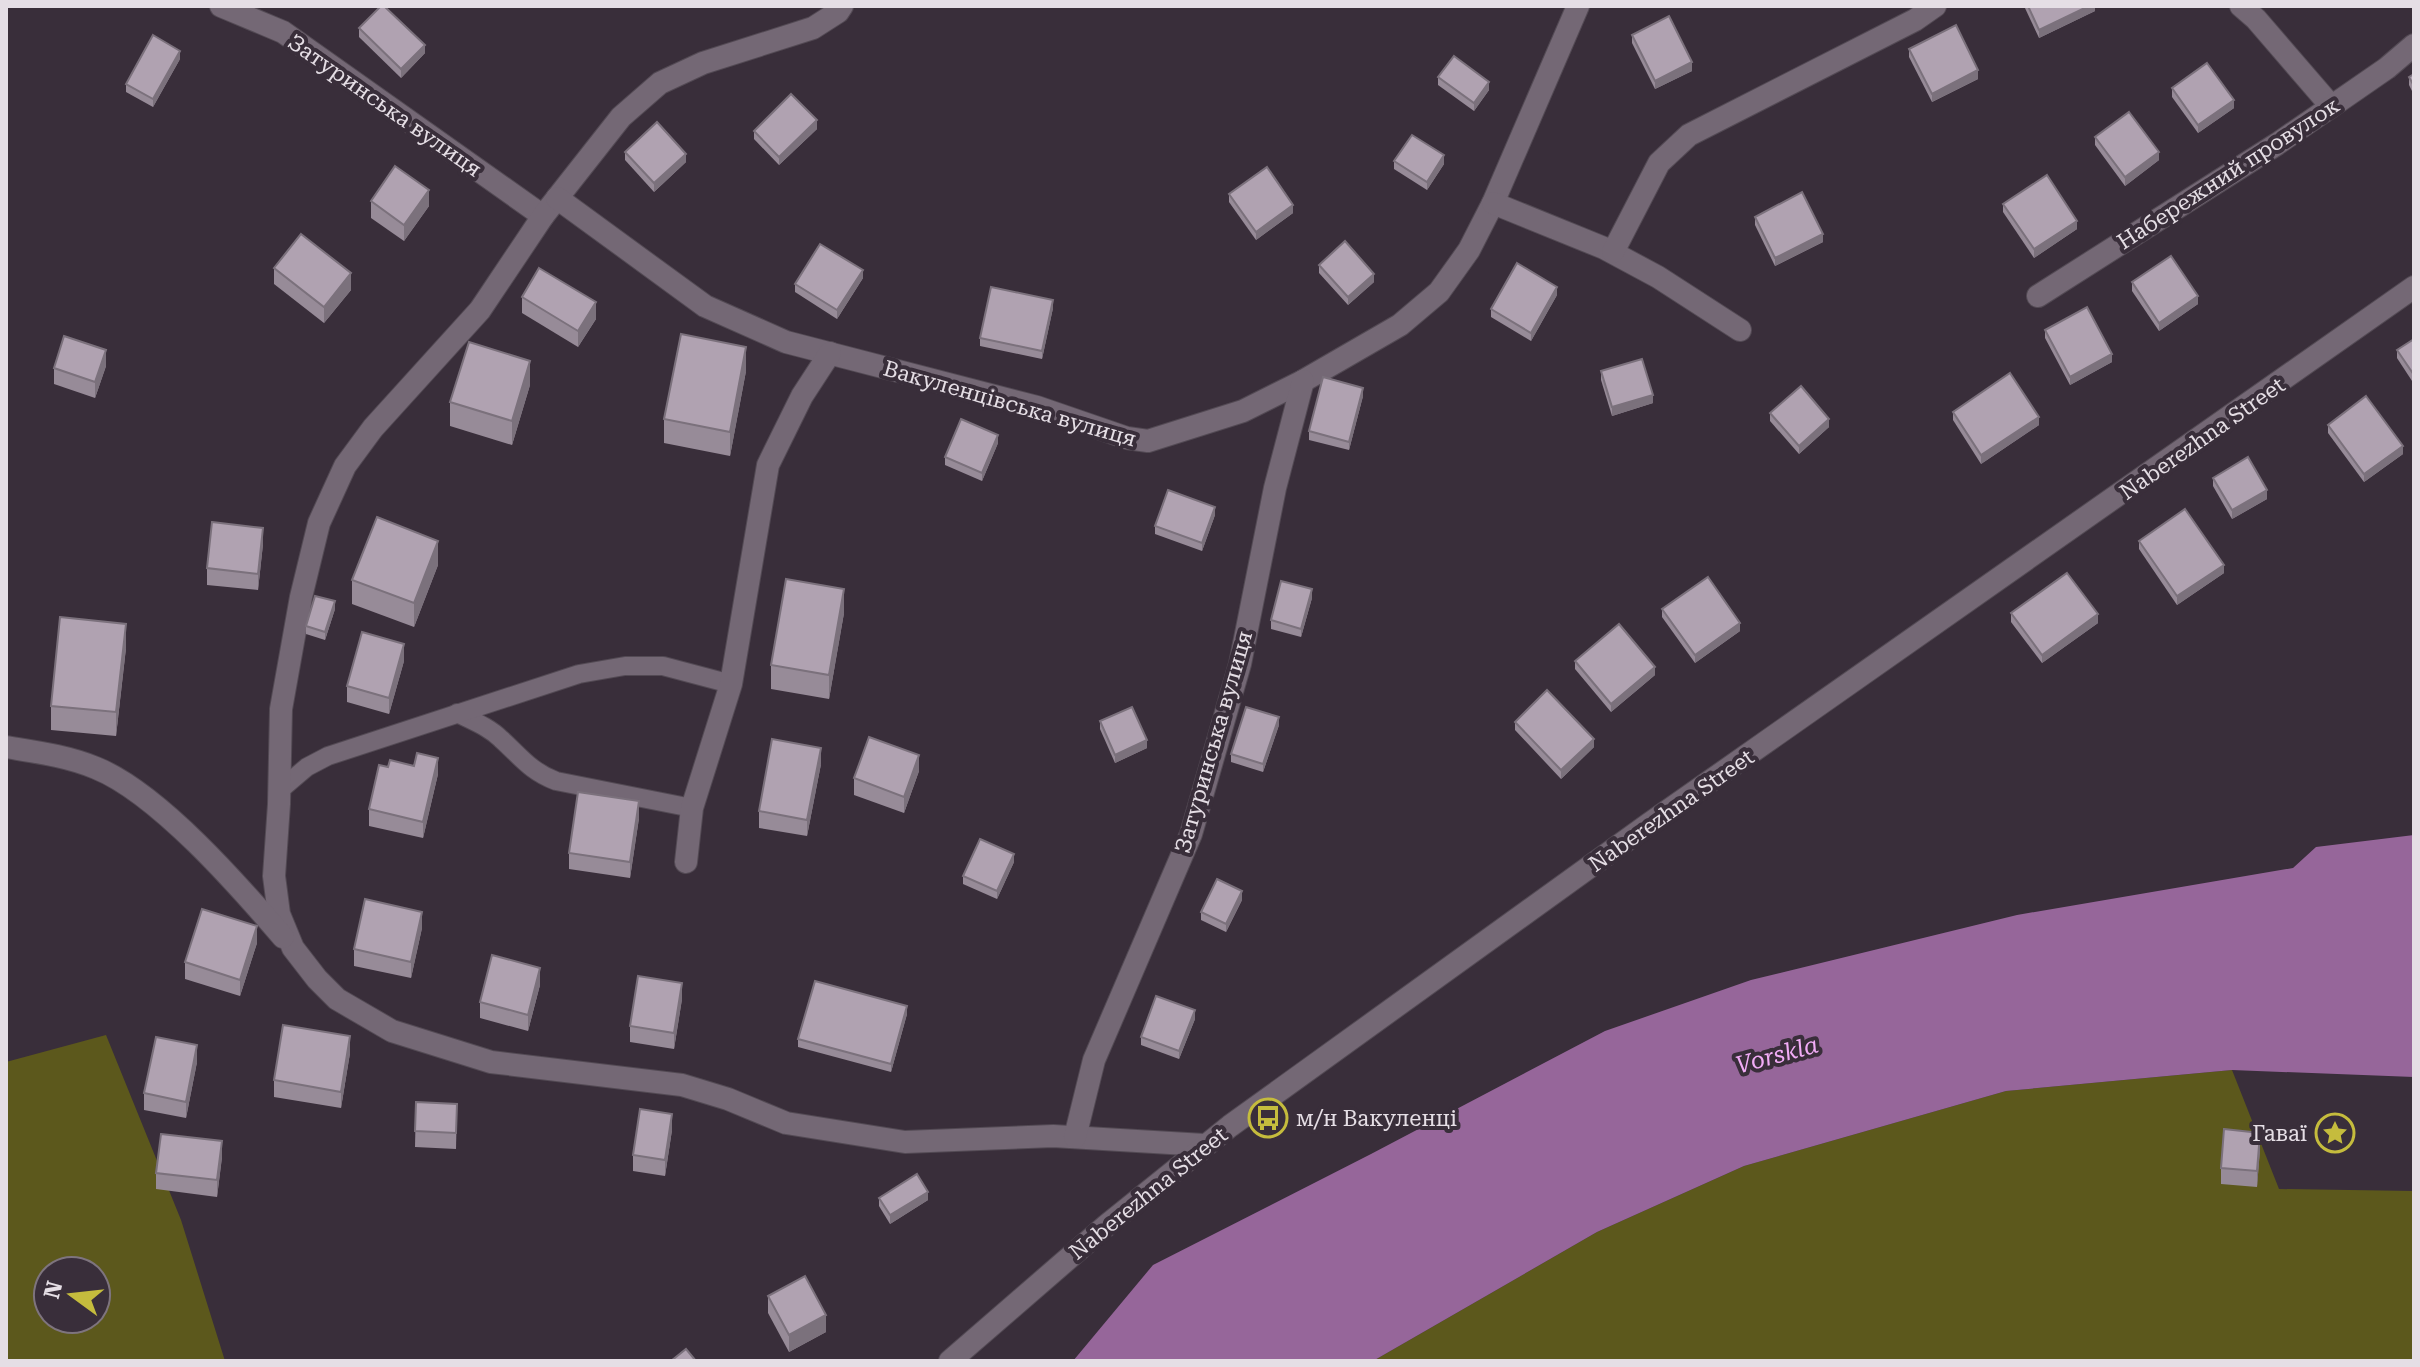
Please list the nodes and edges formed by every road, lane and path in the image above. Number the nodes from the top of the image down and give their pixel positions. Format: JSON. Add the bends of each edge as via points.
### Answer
{"nodes":[{"id":1,"x":221,"y":6,"type":"edge"},
{"id":2,"x":842,"y":6,"type":"edge"},
{"id":3,"x":1578,"y":6,"type":"edge"},
{"id":4,"x":1935,"y":6,"type":"edge"},
{"id":5,"x":2241,"y":6,"type":"edge"},
{"id":6,"x":2414,"y":45,"type":"edge"},
{"id":7,"x":2331,"y":106,"type":"junction"},
{"id":8,"x":557,"y":198,"type":"junction"},
{"id":9,"x":1493,"y":203,"type":"junction"},
{"id":10,"x":543,"y":216,"type":"junction"},
{"id":11,"x":1613,"y":252,"type":"junction"},
{"id":12,"x":2414,"y":287,"type":"edge"},
{"id":13,"x":2038,"y":296,"type":"dead end"},
{"id":14,"x":1740,"y":330,"type":"dead end"},
{"id":15,"x":830,"y":353,"type":"junction"},
{"id":16,"x":1303,"y":381,"type":"junction"},
{"id":17,"x":731,"y":684,"type":"junction"},
{"id":18,"x":457,"y":713,"type":"junction"},
{"id":19,"x":6,"y":747,"type":"edge"},
{"id":20,"x":280,"y":790,"type":"junction"},
{"id":21,"x":692,"y":808,"type":"junction"},
{"id":22,"x":686,"y":862,"type":"dead end"},
{"id":23,"x":293,"y":948,"type":"junction"},
{"id":24,"x":1075,"y":1137,"type":"junction"},
{"id":25,"x":1204,"y":1145,"type":"junction"},
{"id":26,"x":950,"y":1361,"type":"edge"}],
"edges":[{"from":1,"to":10,"type":"street","name":"Затуринська вулиця","via":[[283,32]]},
{"from":2,"to":8,"type":"street","via":[[813,28],[703,63],[660,83],[621,117]]},
{"from":3,"to":9,"type":"street","name":"Вакуленцівська вулиця"},
{"from":4,"to":11,"type":"street","via":[[1689,135],[1659,163]]},
{"from":5,"to":7,"type":"street"},
{"from":6,"to":7,"type":"street","name":"Набережний провулок"},
{"from":7,"to":13,"type":"street","name":"Набережний провулок"},
{"from":8,"to":10,"type":"street"},
{"from":8,"to":15,"type":"street","name":"Вакуленцівська вулиця","via":[[705,306],[786,342]]},
{"from":9,"to":11,"type":"street"},
{"from":9,"to":16,"type":"street","name":"Вакуленцівська вулиця","via":[[1439,292],[1400,325]]},
{"from":10,"to":20,"type":"street","via":[[480,310],[345,466],[319,523],[301,597],[281,709]]},
{"from":11,"to":14,"type":"street"},
{"from":12,"to":25,"type":"street","name":"Naberezhna Street","via":[[1649,824]]},
{"from":15,"to":16,"type":"street","name":"Вакуленцівська вулиця","via":[[1148,441],[1243,411]]},
{"from":15,"to":17,"type":"street","via":[[768,465]]},
{"from":16,"to":24,"type":"street","name":"Затуринська вулиця","via":[[1275,488],[1240,664],[1191,834],[1094,1060]]},
{"from":17,"to":18,"type":"lane","via":[[663,666],[625,666],[579,674]]},
{"from":17,"to":21,"type":"street"},
{"from":18,"to":20,"type":"lane","via":[[328,756]]},
{"from":18,"to":21,"type":"lane","via":[[500,737],[537,774]]},
{"from":19,"to":23,"type":"street","via":[[66,757],[129,785],[174,823]]},
{"from":20,"to":23,"type":"street","via":[[274,876],[279,914]]},
{"from":21,"to":22,"type":"street"},
{"from":23,"to":24,"type":"street","via":[[337,999],[392,1031],[491,1062],[682,1085],[786,1123],[905,1142]]},
{"from":24,"to":25,"type":"street"},
{"from":25,"to":26,"type":"street","name":"Naberezhna Street"}]}
